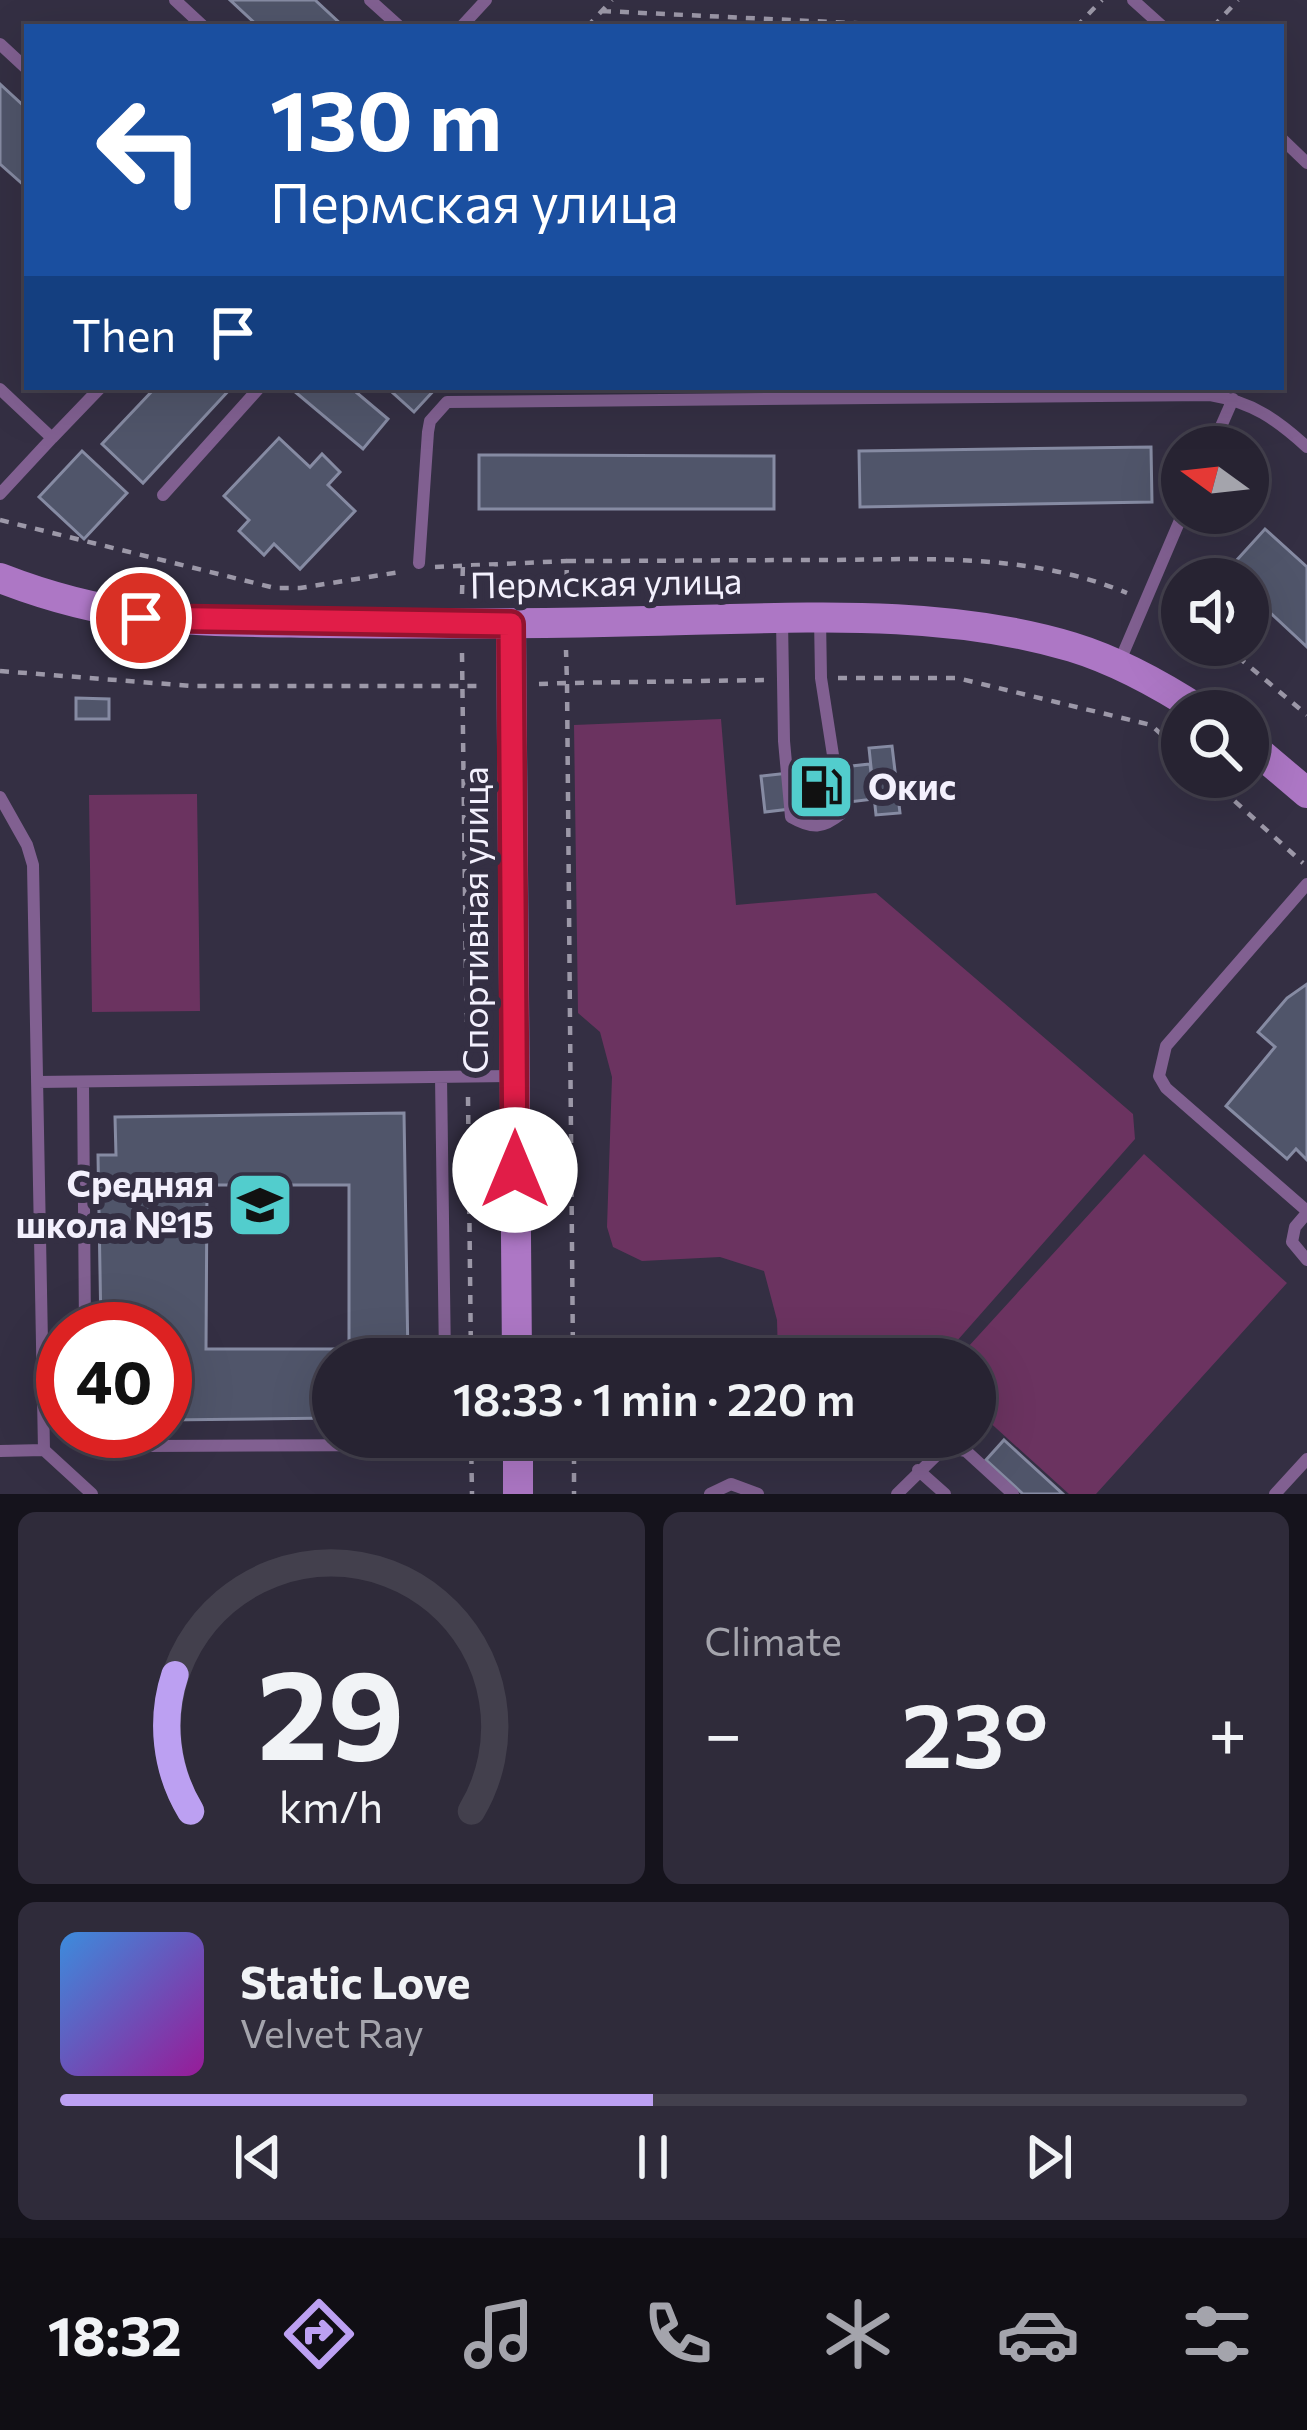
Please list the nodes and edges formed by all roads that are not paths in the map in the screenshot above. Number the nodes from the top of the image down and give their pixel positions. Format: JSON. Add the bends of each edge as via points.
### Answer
{"nodes":[{"id":1,"x":175,"y":0,"type":"edge"},
{"id":2,"x":370,"y":0,"type":"edge"},
{"id":3,"x":486,"y":0,"type":"edge"},
{"id":4,"x":1133,"y":0,"type":"edge"},
{"id":5,"x":201,"y":24,"type":"edge"},
{"id":6,"x":397,"y":24,"type":"edge"},
{"id":7,"x":464,"y":24,"type":"edge"},
{"id":8,"x":1160,"y":24,"type":"edge"},
{"id":9,"x":0,"y":44,"type":"edge"},
{"id":10,"x":24,"y":66,"type":"edge"},
{"id":11,"x":1284,"y":141,"type":"edge"},
{"id":12,"x":1307,"y":163,"type":"edge"},
{"id":13,"x":0,"y":389,"type":"edge"},
{"id":14,"x":98,"y":390,"type":"edge"},
{"id":15,"x":257,"y":390,"type":"edge"},
{"id":16,"x":871,"y":392,"type":"edge"},
{"id":17,"x":1233,"y":399,"type":"junction"},
{"id":18,"x":1221,"y":426,"type":"edge"},
{"id":19,"x":52,"y":438,"type":"junction"},
{"id":20,"x":1307,"y":447,"type":"edge"},
{"id":21,"x":0,"y":494,"type":"edge"},
{"id":22,"x":163,"y":495,"type":"dead end"},
{"id":23,"x":1174,"y":534,"type":"edge"},
{"id":24,"x":418,"y":563,"type":"dead end"},
{"id":25,"x":0,"y":578,"type":"edge"},
{"id":26,"x":820,"y":618,"type":"junction"},
{"id":27,"x":782,"y":619,"type":"junction"},
{"id":28,"x":511,"y":624,"type":"junction"},
{"id":29,"x":1118,"y":664,"type":"junction"},
{"id":30,"x":1164,"y":690,"type":"edge"},
{"id":31,"x":1269,"y":761,"type":"edge"},
{"id":32,"x":1307,"y":793,"type":"edge"},
{"id":33,"x":0,"y":797,"type":"edge"},
{"id":34,"x":1307,"y":884,"type":"edge"},
{"id":35,"x":515,"y":1076,"type":"junction"},
{"id":36,"x":441,"y":1077,"type":"junction"},
{"id":37,"x":37,"y":1082,"type":"junction"},
{"id":38,"x":83,"y":1082,"type":"junction"},
{"id":39,"x":1307,"y":1212,"type":"edge"},
{"id":40,"x":1307,"y":1260,"type":"edge"},
{"id":41,"x":41,"y":1302,"type":"edge"},
{"id":42,"x":85,"y":1302,"type":"edge"},
{"id":43,"x":445,"y":1338,"type":"edge"},
{"id":44,"x":517,"y":1338,"type":"edge"},
{"id":45,"x":312,"y":1445,"type":"edge"},
{"id":46,"x":192,"y":1446,"type":"edge"},
{"id":47,"x":36,"y":1450,"type":"edge"},
{"id":48,"x":0,"y":1451,"type":"edge"},
{"id":49,"x":53,"y":1458,"type":"edge"},
{"id":50,"x":518,"y":1458,"type":"edge"},
{"id":51,"x":1307,"y":1459,"type":"edge"},
{"id":52,"x":918,"y":1470,"type":"junction"},
{"id":53,"x":92,"y":1494,"type":"edge"},
{"id":54,"x":518,"y":1494,"type":"edge"},
{"id":55,"x":710,"y":1494,"type":"edge"},
{"id":56,"x":758,"y":1494,"type":"edge"},
{"id":57,"x":897,"y":1494,"type":"edge"},
{"id":58,"x":945,"y":1494,"type":"edge"},
{"id":59,"x":1013,"y":1494,"type":"edge"},
{"id":60,"x":1275,"y":1494,"type":"edge"}],
"edges":[{"from":1,"to":5,"type":"lane"},
{"from":2,"to":6,"type":"lane"},
{"from":3,"to":7,"type":"lane"},
{"from":4,"to":8,"type":"lane"},
{"from":9,"to":10,"type":"lane"},
{"from":11,"to":12,"type":"lane"},
{"from":13,"to":19,"type":"lane"},
{"from":14,"to":19,"type":"lane"},
{"from":15,"to":22,"type":"lane"},
{"from":16,"to":17,"type":"lane"},
{"from":16,"to":24,"type":"lane","via":[[447,402],[428,432]]},
{"from":17,"to":18,"type":"lane"},
{"from":17,"to":20,"type":"lane","via":[[1274,417]]},
{"from":19,"to":21,"type":"lane"},
{"from":23,"to":29,"type":"lane"},
{"from":25,"to":28,"type":"street","name":"Пермская улица","via":[[141,618]]},
{"from":26,"to":27,"type":"street","name":"Пермская улица"},
{"from":26,"to":27,"type":"lane","via":[[842,813],[808,827],[791,817]]},
{"from":26,"to":29,"type":"street","name":"Пермская улица","via":[[1017,633]]},
{"from":27,"to":28,"type":"street","name":"Пермская улица"},
{"from":28,"to":35,"type":"street","name":"Спортивная улица"},
{"from":29,"to":30,"type":"street","name":"Пермская улица"},
{"from":31,"to":32,"type":"street"},
{"from":33,"to":37,"type":"lane","via":[[33,865]]},
{"from":34,"to":39,"type":"lane","via":[[1159,1060],[1166,1088]]},
{"from":35,"to":36,"type":"lane"},
{"from":35,"to":44,"type":"street","name":"Спортивная улица"},
{"from":36,"to":38,"type":"lane"},
{"from":36,"to":43,"type":"lane"},
{"from":37,"to":38,"type":"lane"},
{"from":37,"to":41,"type":"lane"},
{"from":38,"to":42,"type":"lane"},
{"from":39,"to":40,"type":"lane","via":[[1292,1242]]},
{"from":45,"to":46,"type":"lane"},
{"from":47,"to":48,"type":"lane"},
{"from":49,"to":53,"type":"lane"},
{"from":50,"to":54,"type":"street"},
{"from":51,"to":60,"type":"lane"},
{"from":52,"to":57,"type":"lane"},
{"from":52,"to":58,"type":"lane"},
{"from":52,"to":59,"type":"lane","via":[[935,1452],[957,1447]]},
{"from":55,"to":56,"type":"lane","via":[[730,1484]]}]}
